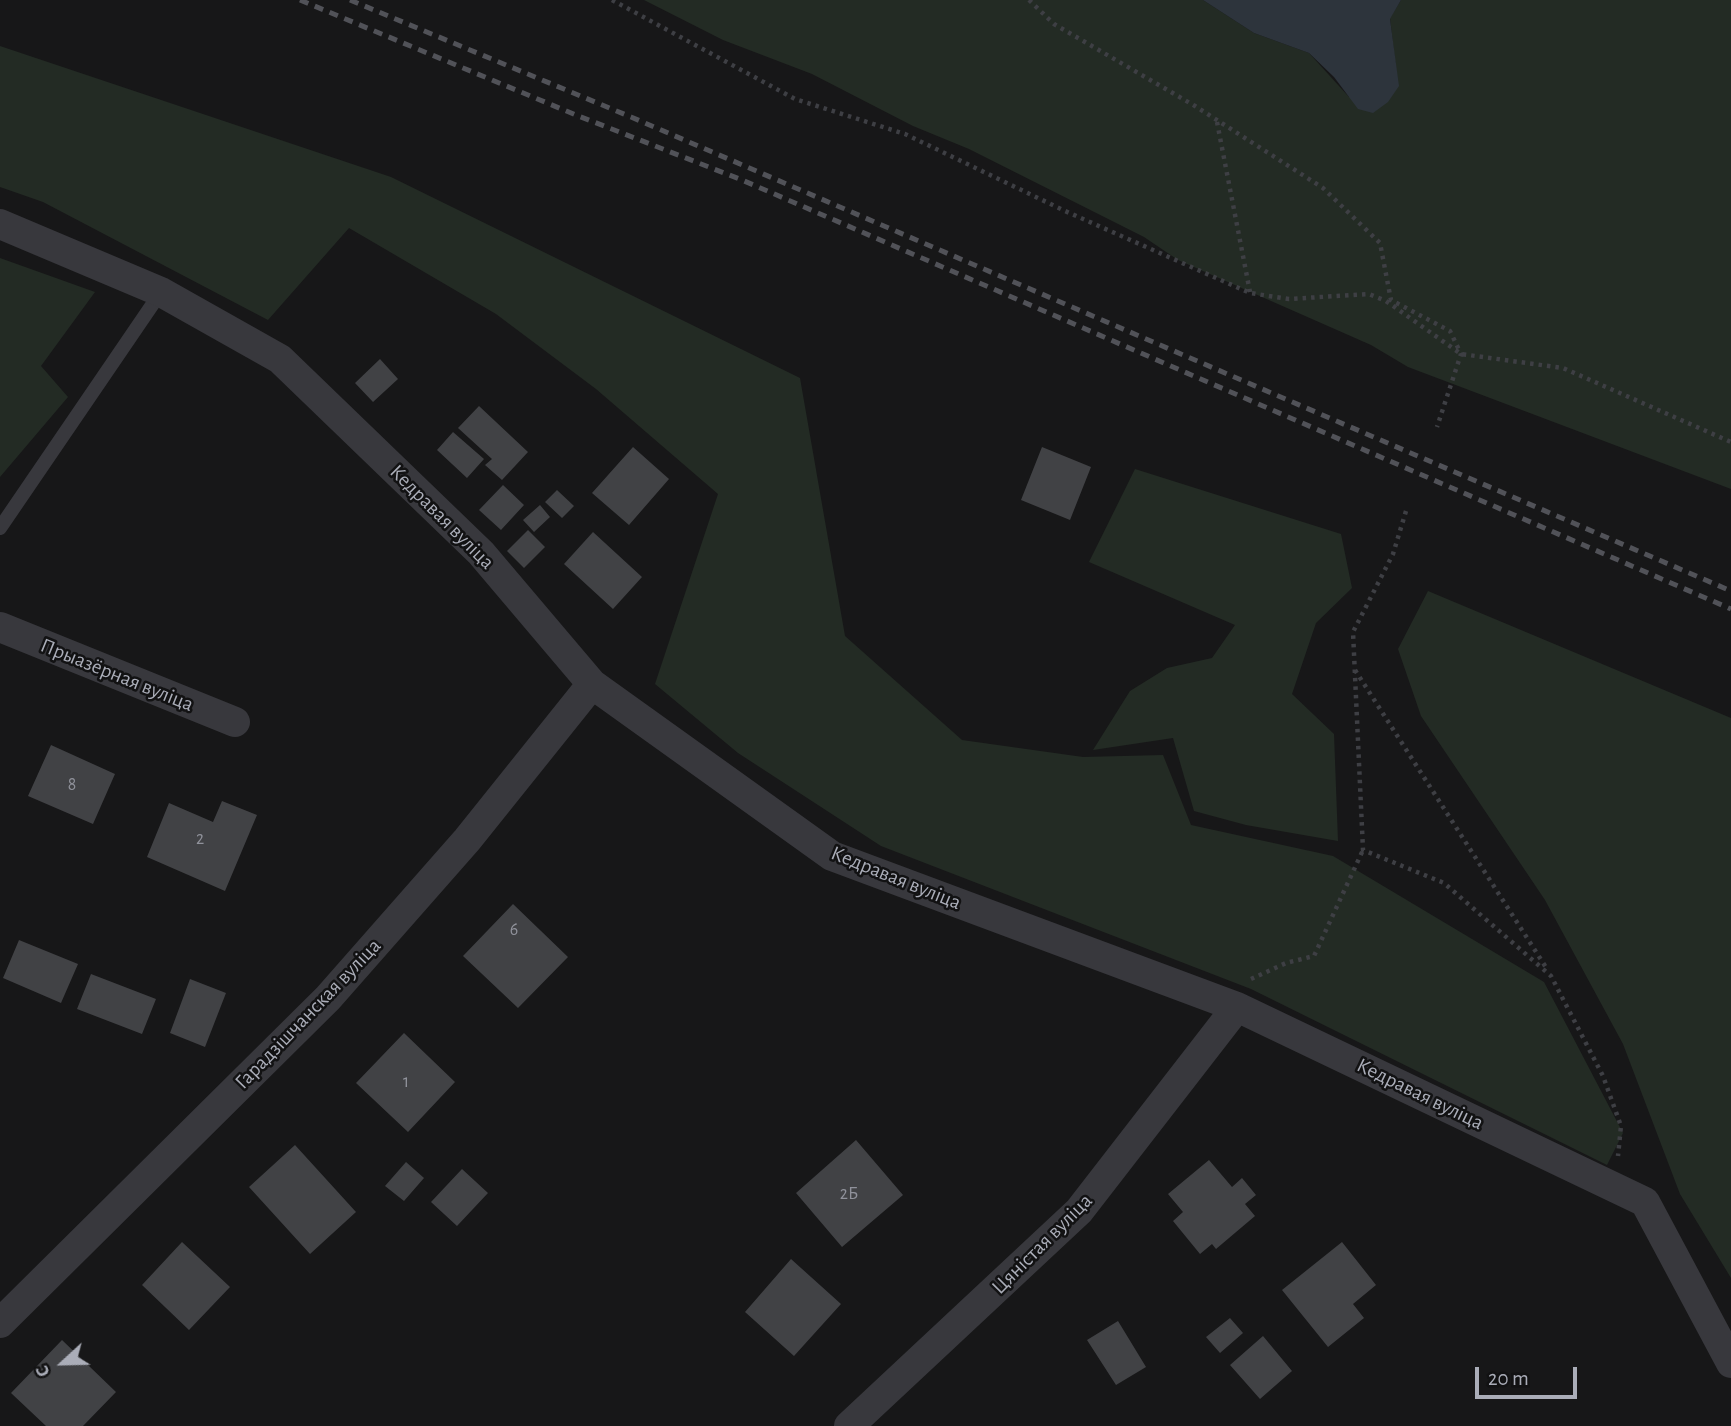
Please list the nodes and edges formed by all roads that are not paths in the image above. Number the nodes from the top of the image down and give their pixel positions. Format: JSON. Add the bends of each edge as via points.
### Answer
{"nodes":[{"id":1,"x":0,"y":224,"type":"edge"},
{"id":2,"x":161,"y":292,"type":"junction"},
{"id":3,"x":0,"y":528,"type":"edge"},
{"id":4,"x":0,"y":627,"type":"edge"},
{"id":5,"x":593,"y":684,"type":"junction"},
{"id":6,"x":235,"y":722,"type":"dead end"},
{"id":7,"x":1237,"y":1007,"type":"junction"},
{"id":8,"x":0,"y":1323,"type":"edge"},
{"id":9,"x":1731,"y":1363,"type":"edge"},
{"id":10,"x":849,"y":1426,"type":"edge"}],
"edges":[{"from":1,"to":2,"type":"street","name":"Кедравая вуліца"},
{"from":2,"to":3,"type":"lane"},
{"from":2,"to":5,"type":"street","name":"Кедравая вуліца","via":[[280,359],[481,553]]},
{"from":4,"to":6,"type":"street","name":"Прыазёрная вуліца"},
{"from":5,"to":7,"type":"street","name":"Кедравая вуліца","via":[[832,856]]},
{"from":5,"to":8,"type":"street","name":"Гарадзішчанская вуліца","via":[[467,840],[328,998]]},
{"from":7,"to":9,"type":"street","name":"Кедравая вуліца","via":[[1645,1202]]},
{"from":7,"to":10,"type":"street","name":"Цяністая вуліца","via":[[1079,1212]]}]}
